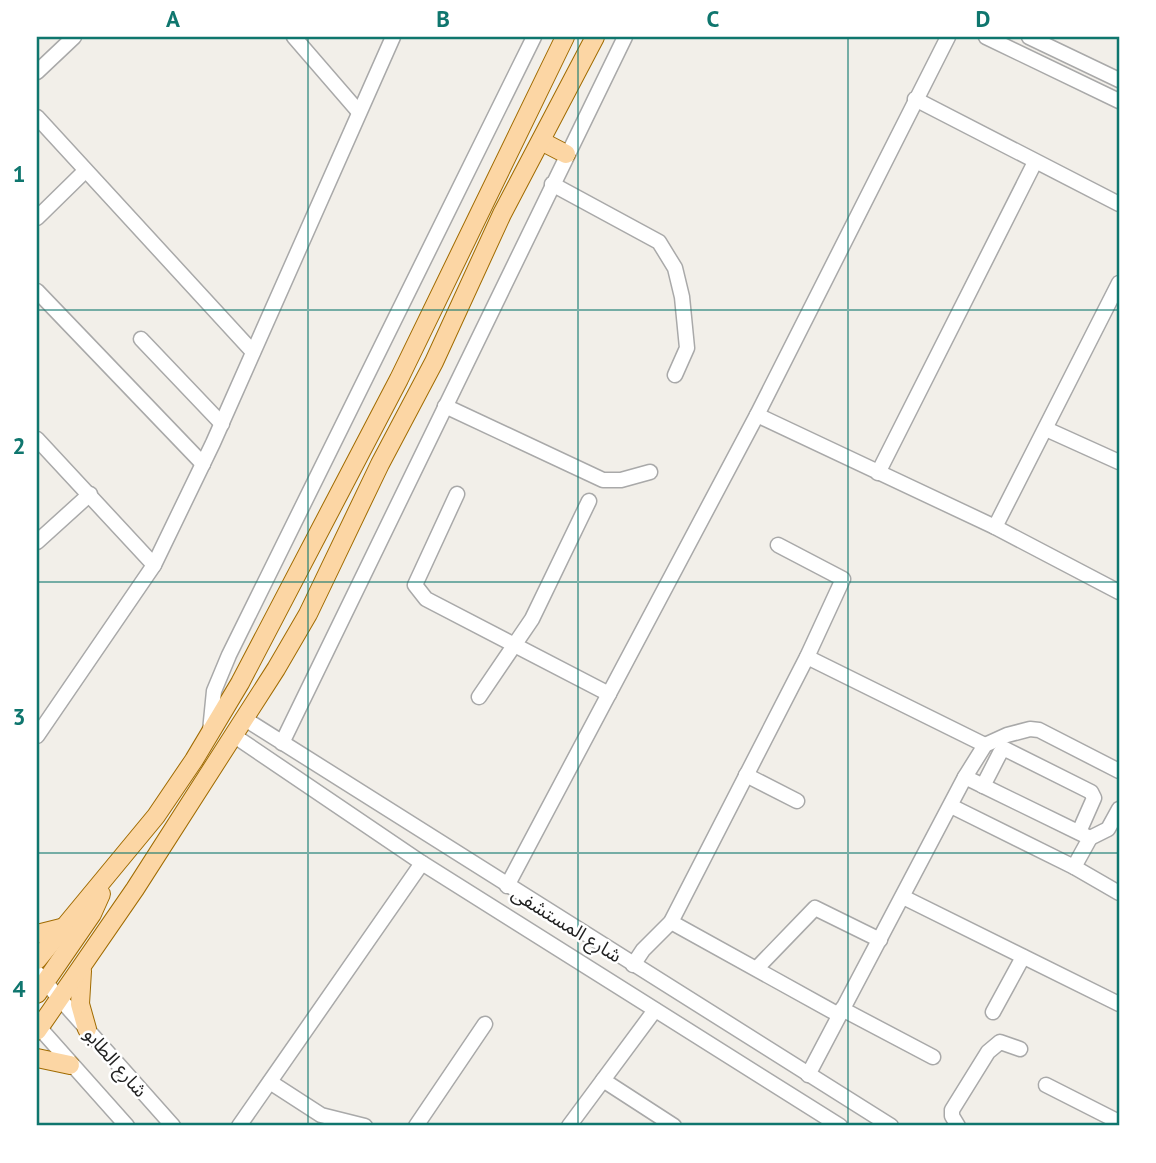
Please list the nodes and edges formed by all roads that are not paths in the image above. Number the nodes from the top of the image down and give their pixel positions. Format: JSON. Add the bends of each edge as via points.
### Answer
{"nodes":[{"id":1,"x":74,"y":37,"type":"edge"},
{"id":2,"x":294,"y":37,"type":"edge"},
{"id":3,"x":393,"y":37,"type":"edge"},
{"id":4,"x":534,"y":37,"type":"edge"},
{"id":5,"x":565,"y":37,"type":"edge"},
{"id":6,"x":595,"y":37,"type":"edge"},
{"id":7,"x":625,"y":37,"type":"edge"},
{"id":8,"x":948,"y":37,"type":"edge"},
{"id":9,"x":986,"y":37,"type":"edge"},
{"id":10,"x":1029,"y":37,"type":"edge"},
{"id":11,"x":1046,"y":40,"type":"edge"},
{"id":12,"x":1088,"y":66,"type":"junction"},
{"id":13,"x":37,"y":72,"type":"edge"},
{"id":14,"x":1119,"y":80,"type":"edge"},
{"id":15,"x":1080,"y":82,"type":"junction"},
{"id":16,"x":915,"y":99,"type":"junction"},
{"id":17,"x":1119,"y":101,"type":"edge"},
{"id":18,"x":358,"y":111,"type":"junction"},
{"id":19,"x":37,"y":117,"type":"edge"},
{"id":20,"x":541,"y":141,"type":"junction"},
{"id":21,"x":566,"y":154,"type":"junction"},
{"id":22,"x":1035,"y":162,"type":"junction"},
{"id":23,"x":85,"y":171,"type":"junction"},
{"id":24,"x":552,"y":184,"type":"junction"},
{"id":25,"x":1119,"y":204,"type":"edge"},
{"id":26,"x":37,"y":218,"type":"edge"},
{"id":27,"x":1119,"y":283,"type":"edge"},
{"id":28,"x":37,"y":290,"type":"edge"},
{"id":29,"x":141,"y":339,"type":"dead end"},
{"id":30,"x":253,"y":352,"type":"junction"},
{"id":31,"x":675,"y":375,"type":"dead end"},
{"id":32,"x":445,"y":406,"type":"junction"},
{"id":33,"x":757,"y":415,"type":"junction"},
{"id":34,"x":222,"y":424,"type":"junction"},
{"id":35,"x":1046,"y":429,"type":"junction"},
{"id":36,"x":37,"y":439,"type":"edge"},
{"id":37,"x":1119,"y":462,"type":"edge"},
{"id":38,"x":204,"y":464,"type":"junction"},
{"id":39,"x":650,"y":472,"type":"dead end"},
{"id":40,"x":878,"y":473,"type":"junction"},
{"id":41,"x":90,"y":494,"type":"junction"},
{"id":42,"x":457,"y":494,"type":"dead end"},
{"id":43,"x":589,"y":501,"type":"dead end"},
{"id":44,"x":995,"y":527,"type":"junction"},
{"id":45,"x":37,"y":542,"type":"edge"},
{"id":46,"x":778,"y":545,"type":"dead end"},
{"id":47,"x":154,"y":565,"type":"junction"},
{"id":48,"x":1119,"y":592,"type":"edge"},
{"id":49,"x":515,"y":643,"type":"junction"},
{"id":50,"x":807,"y":657,"type":"junction"},
{"id":51,"x":609,"y":694,"type":"junction"},
{"id":52,"x":479,"y":697,"type":"dead end"},
{"id":53,"x":244,"y":719,"type":"junction"},
{"id":54,"x":40,"y":725,"type":"edge"},
{"id":55,"x":209,"y":735,"type":"junction"},
{"id":56,"x":233,"y":735,"type":"junction"},
{"id":57,"x":282,"y":743,"type":"junction"},
{"id":58,"x":985,"y":745,"type":"junction"},
{"id":59,"x":1119,"y":771,"type":"edge"},
{"id":60,"x":329,"y":773,"type":"junction"},
{"id":61,"x":746,"y":775,"type":"junction"},
{"id":62,"x":965,"y":777,"type":"junction"},
{"id":63,"x":983,"y":786,"type":"junction"},
{"id":64,"x":316,"y":792,"type":"junction"},
{"id":65,"x":797,"y":801,"type":"dead end"},
{"id":66,"x":951,"y":806,"type":"junction"},
{"id":67,"x":1119,"y":809,"type":"edge"},
{"id":68,"x":1084,"y":835,"type":"junction"},
{"id":69,"x":422,"y":863,"type":"junction"},
{"id":70,"x":1074,"y":867,"type":"junction"},
{"id":71,"x":104,"y":881,"type":"junction"},
{"id":72,"x":507,"y":886,"type":"junction"},
{"id":73,"x":1119,"y":893,"type":"edge"},
{"id":74,"x":903,"y":897,"type":"junction"},
{"id":75,"x":671,"y":922,"type":"junction"},
{"id":76,"x":65,"y":927,"type":"junction"},
{"id":77,"x":37,"y":934,"type":"edge"},
{"id":78,"x":880,"y":940,"type":"junction"},
{"id":79,"x":1023,"y":957,"type":"junction"},
{"id":80,"x":37,"y":960,"type":"edge"},
{"id":81,"x":633,"y":965,"type":"junction"},
{"id":82,"x":83,"y":966,"type":"junction"},
{"id":83,"x":758,"y":967,"type":"junction"},
{"id":84,"x":650,"y":976,"type":"junction"},
{"id":85,"x":39,"y":983,"type":"edge"},
{"id":86,"x":635,"y":997,"type":"junction"},
{"id":87,"x":60,"y":999,"type":"junction"},
{"id":88,"x":1119,"y":1004,"type":"edge"},
{"id":89,"x":655,"y":1010,"type":"junction"},
{"id":90,"x":840,"y":1012,"type":"junction"},
{"id":91,"x":993,"y":1012,"type":"dead end"},
{"id":92,"x":485,"y":1024,"type":"dead end"},
{"id":93,"x":37,"y":1027,"type":"edge"},
{"id":94,"x":87,"y":1029,"type":"junction"},
{"id":95,"x":745,"y":1035,"type":"junction"},
{"id":96,"x":1020,"y":1049,"type":"dead end"},
{"id":97,"x":731,"y":1057,"type":"junction"},
{"id":98,"x":37,"y":1058,"type":"edge"},
{"id":99,"x":933,"y":1058,"type":"dead end"},
{"id":100,"x":70,"y":1065,"type":"junction"},
{"id":101,"x":808,"y":1075,"type":"junction"},
{"id":102,"x":603,"y":1080,"type":"junction"},
{"id":103,"x":270,"y":1082,"type":"junction"},
{"id":104,"x":1046,"y":1085,"type":"dead end"},
{"id":105,"x":1119,"y":1122,"type":"edge"},
{"id":106,"x":127,"y":1126,"type":"edge"},
{"id":107,"x":173,"y":1126,"type":"edge"},
{"id":108,"x":239,"y":1126,"type":"edge"},
{"id":109,"x":365,"y":1126,"type":"edge"},
{"id":110,"x":416,"y":1126,"type":"edge"},
{"id":111,"x":569,"y":1126,"type":"edge"},
{"id":112,"x":674,"y":1126,"type":"edge"},
{"id":113,"x":840,"y":1126,"type":"edge"},
{"id":114,"x":891,"y":1126,"type":"edge"},
{"id":115,"x":958,"y":1126,"type":"edge"}],
"edges":[{"from":1,"to":13,"type":"street"},
{"from":2,"to":18,"type":"street"},
{"from":3,"to":18,"type":"street"},
{"from":4,"to":55,"type":"street","via":[[229,655],[214,691]]},
{"from":5,"to":55,"type":"main road","via":[[399,379]]},
{"from":6,"to":20,"type":"main road"},
{"from":7,"to":21,"type":"street"},
{"from":8,"to":16,"type":"street"},
{"from":9,"to":15,"type":"street"},
{"from":10,"to":11,"type":"street"},
{"from":11,"to":12,"type":"street"},
{"from":12,"to":14,"type":"street"},
{"from":12,"to":15,"type":"street"},
{"from":15,"to":17,"type":"street"},
{"from":16,"to":22,"type":"street"},
{"from":16,"to":33,"type":"street"},
{"from":18,"to":30,"type":"street"},
{"from":19,"to":23,"type":"street"},
{"from":20,"to":21,"type":"main road"},
{"from":20,"to":53,"type":"main road","via":[[308,614]]},
{"from":21,"to":24,"type":"street"},
{"from":22,"to":25,"type":"street"},
{"from":22,"to":40,"type":"street"},
{"from":23,"to":26,"type":"street"},
{"from":23,"to":30,"type":"street"},
{"from":24,"to":31,"type":"street","via":[[659,242],[674,268],[682,297],[687,348]]},
{"from":24,"to":32,"type":"street"},
{"from":27,"to":35,"type":"street"},
{"from":28,"to":38,"type":"street"},
{"from":29,"to":34,"type":"street"},
{"from":30,"to":34,"type":"street"},
{"from":32,"to":39,"type":"street","via":[[603,480]]},
{"from":32,"to":57,"type":"street"},
{"from":33,"to":40,"type":"street"},
{"from":33,"to":51,"type":"street"},
{"from":34,"to":38,"type":"street"},
{"from":35,"to":37,"type":"street"},
{"from":35,"to":44,"type":"street"},
{"from":36,"to":41,"type":"street"},
{"from":38,"to":47,"type":"street"},
{"from":40,"to":44,"type":"street"},
{"from":41,"to":45,"type":"street"},
{"from":41,"to":47,"type":"street"},
{"from":42,"to":49,"type":"street","via":[[415,584],[426,599]]},
{"from":43,"to":49,"type":"street","via":[[532,619]]},
{"from":44,"to":48,"type":"street"},
{"from":46,"to":50,"type":"street","via":[[843,579]]},
{"from":47,"to":54,"type":"street"},
{"from":49,"to":51,"type":"street"},
{"from":49,"to":52,"type":"street"},
{"from":50,"to":58,"type":"street"},
{"from":50,"to":61,"type":"street"},
{"from":51,"to":72,"type":"street"},
{"from":53,"to":56,"type":"main road"},
{"from":53,"to":57,"type":"street","name":"شارع المستشفى"},
{"from":55,"to":71,"type":"main road","via":[[156,816]]},
{"from":56,"to":64,"type":"street","name":"شارع المستشفى"},
{"from":56,"to":82,"type":"main road"},
{"from":57,"to":60,"type":"street","name":"شارع المستشفى"},
{"from":58,"to":59,"type":"street","via":[[1007,735],[1039,730]]},
{"from":58,"to":62,"type":"street"},
{"from":60,"to":64,"type":"street","via":[[316,775]]},
{"from":60,"to":72,"type":"street","name":"شارع المستشفى"},
{"from":61,"to":65,"type":"street"},
{"from":61,"to":75,"type":"street"},
{"from":62,"to":63,"type":"street"},
{"from":62,"to":66,"type":"street"},
{"from":63,"to":68,"type":"street"},
{"from":63,"to":68,"type":"street","via":[[1005,749],[1091,792],[1094,798]]},
{"from":64,"to":69,"type":"street","name":"شارع المستشفى"},
{"from":66,"to":70,"type":"street"},
{"from":66,"to":74,"type":"street"},
{"from":67,"to":68,"type":"street","via":[[1108,829]]},
{"from":68,"to":70,"type":"street"},
{"from":69,"to":86,"type":"street","name":"شارع المستشفى"},
{"from":69,"to":103,"type":"street"},
{"from":70,"to":73,"type":"street"},
{"from":71,"to":76,"type":"main road"},
{"from":71,"to":85,"type":"main road","via":[[92,914]]},
{"from":72,"to":81,"type":"street","name":"شارع المستشفى"},
{"from":74,"to":78,"type":"street"},
{"from":74,"to":79,"type":"street"},
{"from":75,"to":81,"type":"street"},
{"from":75,"to":83,"type":"street"},
{"from":76,"to":77,"type":"main road"},
{"from":76,"to":80,"type":"main road"},
{"from":78,"to":83,"type":"street","via":[[815,908]]},
{"from":78,"to":90,"type":"street"},
{"from":79,"to":88,"type":"street"},
{"from":79,"to":91,"type":"street"},
{"from":81,"to":84,"type":"street","name":"شارع المستشفى"},
{"from":82,"to":87,"type":"main road"},
{"from":82,"to":94,"type":"main road","via":[[80,1004]]},
{"from":83,"to":90,"type":"street"},
{"from":84,"to":86,"type":"street"},
{"from":84,"to":95,"type":"street","name":"شارع المستشفى"},
{"from":85,"to":87,"type":"street","name":"شارع الطابو"},
{"from":86,"to":89,"type":"street","name":"شارع المستشفى"},
{"from":87,"to":93,"type":"main road"},
{"from":87,"to":94,"type":"street","name":"شارع الطابو"},
{"from":89,"to":97,"type":"street","name":"شارع المستشفى"},
{"from":89,"to":102,"type":"street"},
{"from":90,"to":99,"type":"street"},
{"from":90,"to":101,"type":"street"},
{"from":92,"to":110,"type":"street"},
{"from":93,"to":100,"type":"street","name":"شارع الطابو"},
{"from":94,"to":107,"type":"street","name":"شارع الطابو"},
{"from":95,"to":97,"type":"street"},
{"from":95,"to":101,"type":"street","name":"شارع المستشفى"},
{"from":96,"to":115,"type":"street","via":[[1000,1042],[988,1052],[952,1110]]},
{"from":97,"to":113,"type":"street","name":"شارع المستشفى"},
{"from":98,"to":100,"type":"main road"},
{"from":100,"to":106,"type":"street","name":"شارع الطابو"},
{"from":101,"to":114,"type":"street","name":"شارع المستشفى"},
{"from":102,"to":111,"type":"street"},
{"from":102,"to":112,"type":"street"},
{"from":103,"to":108,"type":"street"},
{"from":103,"to":109,"type":"street","via":[[321,1115]]},
{"from":104,"to":105,"type":"street"}]}
